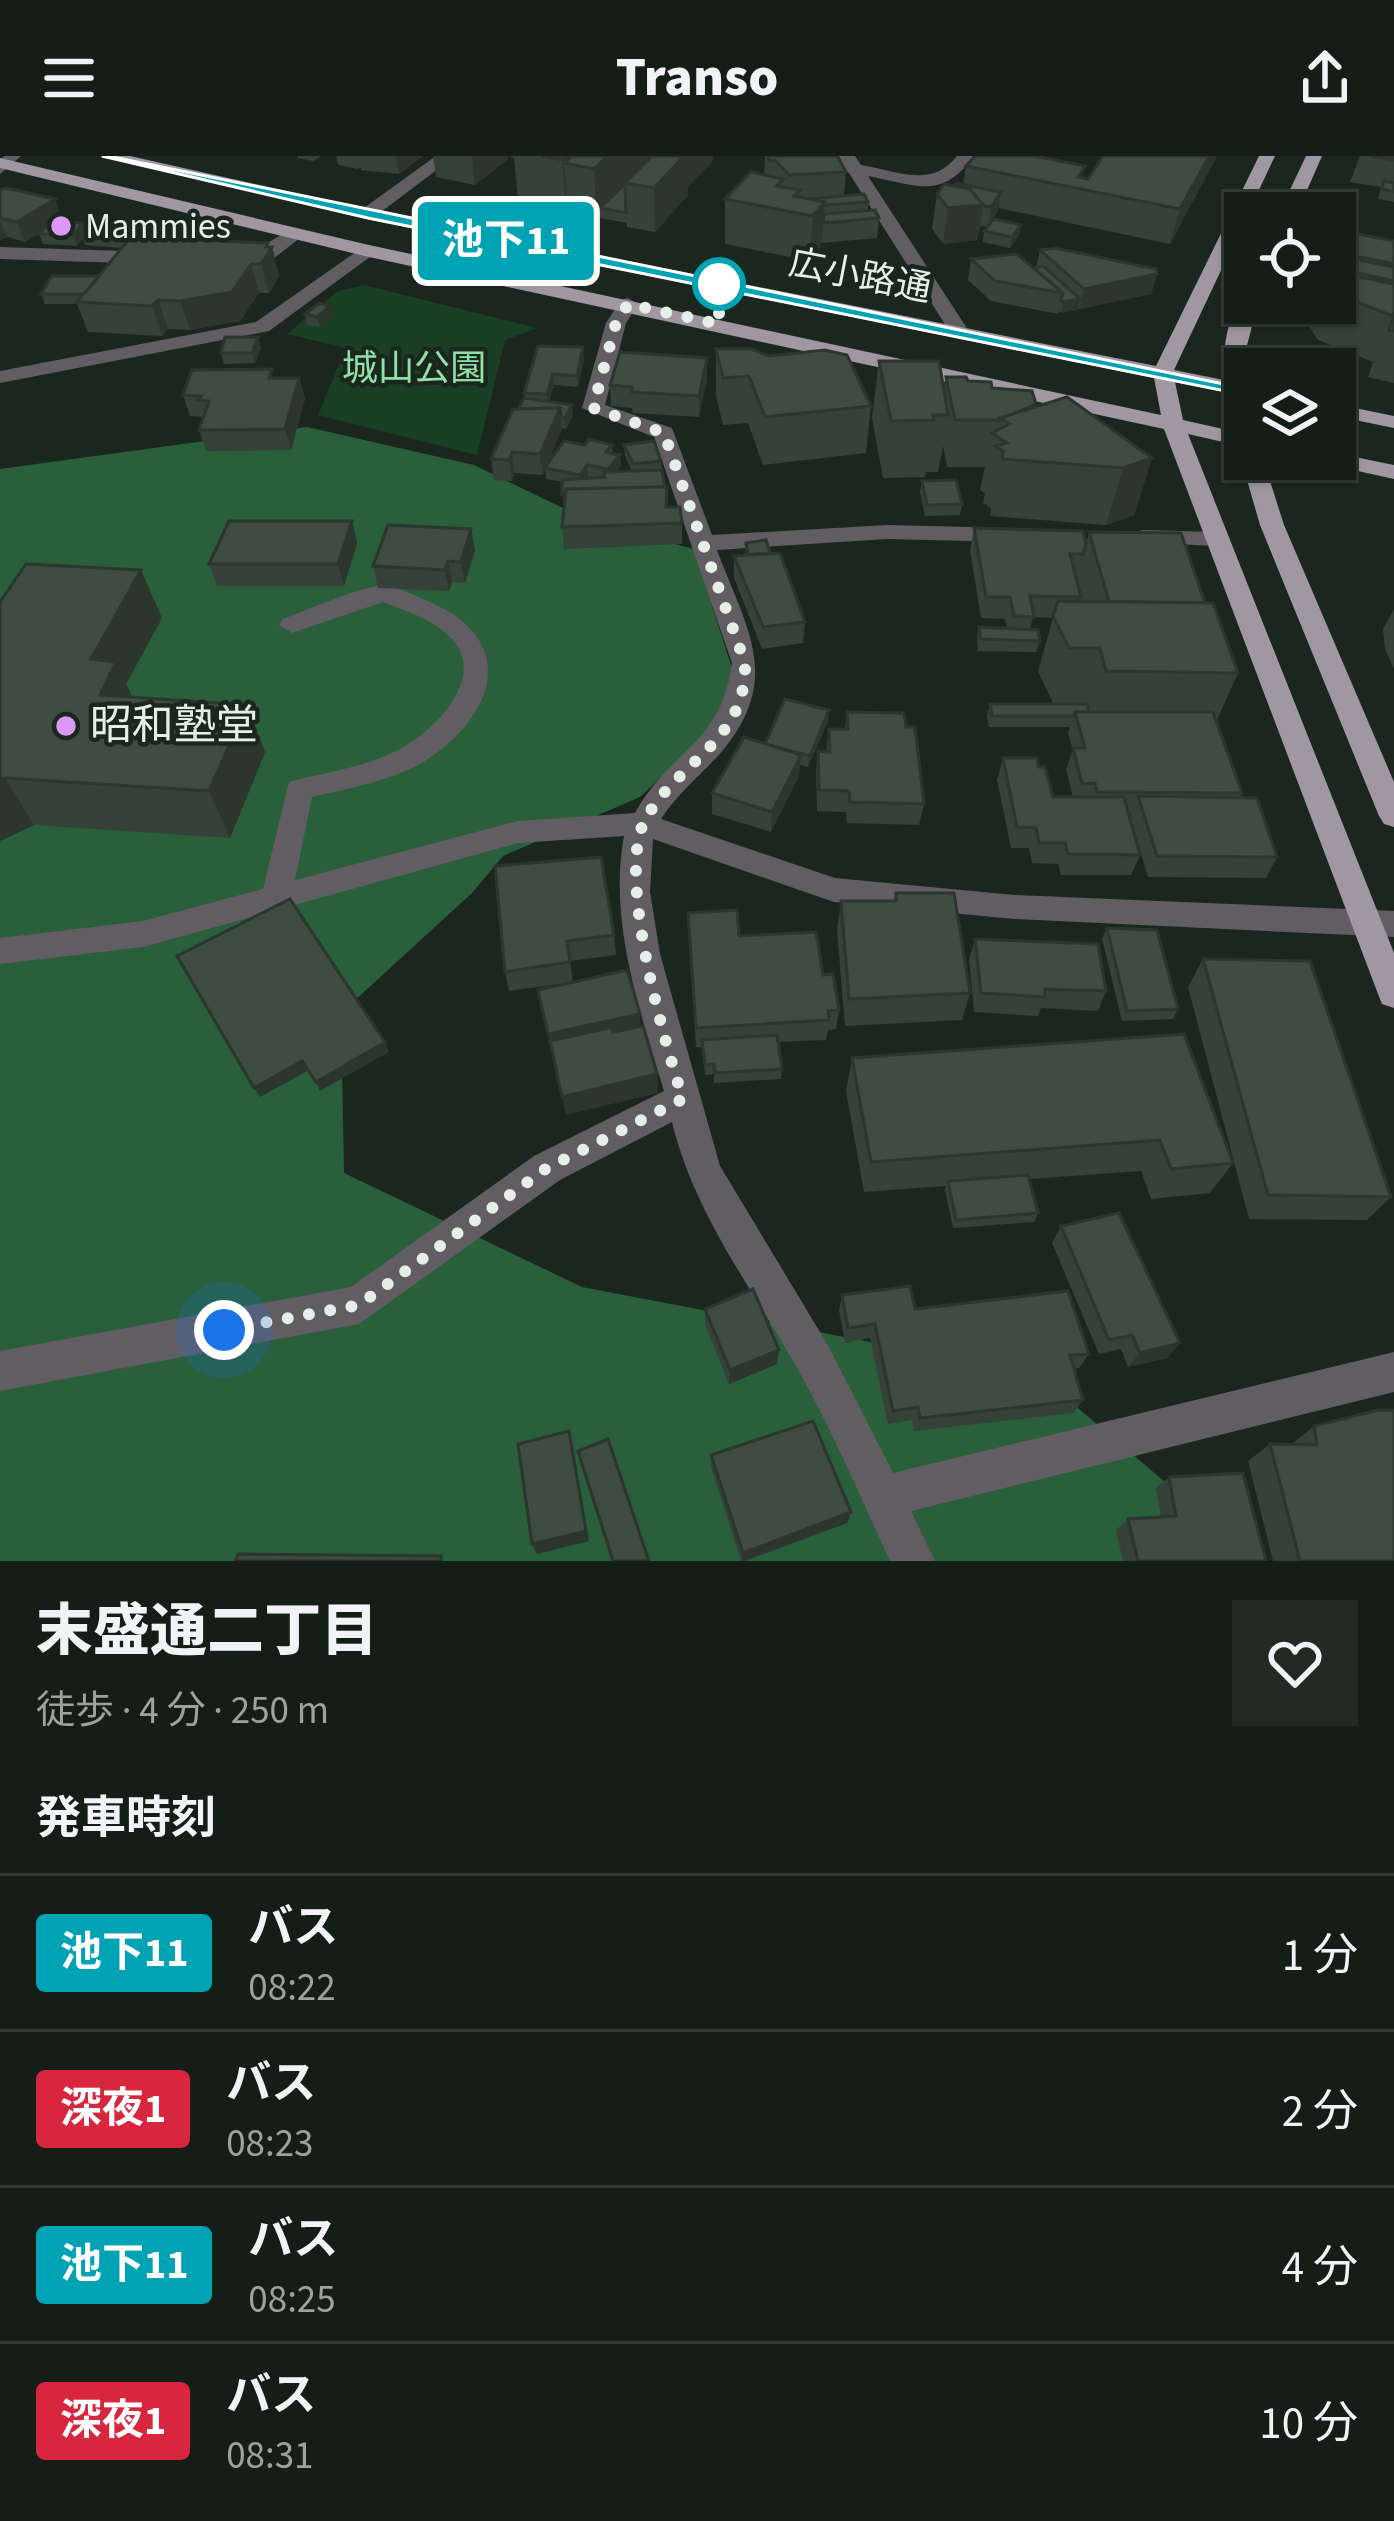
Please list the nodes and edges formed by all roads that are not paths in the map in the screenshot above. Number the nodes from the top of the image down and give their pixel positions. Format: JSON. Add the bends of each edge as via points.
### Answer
{"nodes":[{"id":1,"x":108,"y":156,"type":"edge"},
{"id":2,"x":447,"y":156,"type":"edge"},
{"id":3,"x":779,"y":156,"type":"edge"},
{"id":4,"x":966,"y":156,"type":"edge"},
{"id":5,"x":1267,"y":156,"type":"edge"},
{"id":6,"x":1314,"y":156,"type":"edge"},
{"id":7,"x":5,"y":163,"type":"edge"},
{"id":8,"x":853,"y":163,"type":"edge"},
{"id":9,"x":1298,"y":192,"type":"edge"},
{"id":10,"x":368,"y":214,"type":"junction"},
{"id":11,"x":296,"y":234,"type":"junction"},
{"id":12,"x":369,"y":251,"type":"junction"},
{"id":13,"x":0,"y":253,"type":"edge"},
{"id":14,"x":177,"y":260,"type":"edge"},
{"id":15,"x":218,"y":263,"type":"edge"},
{"id":16,"x":628,"y":304,"type":"junction"},
{"id":17,"x":960,"y":333,"type":"junction"},
{"id":18,"x":1162,"y":371,"type":"junction"},
{"id":19,"x":0,"y":377,"type":"edge"},
{"id":20,"x":1224,"y":386,"type":"edge"},
{"id":21,"x":1356,"y":414,"type":"edge"},
{"id":22,"x":1173,"y":422,"type":"junction"},
{"id":23,"x":1394,"y":422,"type":"edge"},
{"id":24,"x":1224,"y":434,"type":"edge"},
{"id":25,"x":1356,"y":464,"type":"edge"},
{"id":26,"x":1394,"y":472,"type":"edge"},
{"id":27,"x":1258,"y":480,"type":"edge"},
{"id":28,"x":1047,"y":536,"type":"edge"},
{"id":29,"x":1115,"y":537,"type":"edge"},
{"id":30,"x":1215,"y":539,"type":"junction"},
{"id":31,"x":703,"y":543,"type":"junction"},
{"id":32,"x":292,"y":625,"type":"dead end"},
{"id":33,"x":1394,"y":816,"type":"edge"},
{"id":34,"x":643,"y":824,"type":"junction"},
{"id":35,"x":277,"y":895,"type":"junction"},
{"id":36,"x":1381,"y":924,"type":"edge"},
{"id":37,"x":0,"y":951,"type":"edge"},
{"id":38,"x":1394,"y":994,"type":"edge"},
{"id":39,"x":683,"y":1099,"type":"junction"},
{"id":40,"x":0,"y":1371,"type":"edge"},
{"id":41,"x":1394,"y":1372,"type":"edge"},
{"id":42,"x":882,"y":1496,"type":"junction"},
{"id":43,"x":913,"y":1561,"type":"edge"}],
"edges":[{"from":1,"to":10,"type":"main road","name":"広小路通"},
{"from":2,"to":10,"type":"street"},
{"from":3,"to":8,"type":"street"},
{"from":4,"to":8,"type":"street","via":[[950,176],[932,182]]},
{"from":5,"to":18,"type":"main road"},
{"from":6,"to":9,"type":"main road"},
{"from":7,"to":11,"type":"main road","name":"広小路通"},
{"from":8,"to":17,"type":"street"},
{"from":10,"to":17,"type":"main road","name":"広小路通"},
{"from":11,"to":12,"type":"main road","name":"広小路通"},
{"from":11,"to":15,"type":"street","via":[[247,264]]},
{"from":12,"to":16,"type":"main road","name":"広小路通"},
{"from":12,"to":19,"type":"street","via":[[262,327]]},
{"from":13,"to":14,"type":"street"},
{"from":16,"to":22,"type":"main road","name":"広小路通"},
{"from":16,"to":31,"type":"street","via":[[593,408],[664,433]]},
{"from":17,"to":18,"type":"main road","name":"広小路通"},
{"from":18,"to":20,"type":"main road","name":"広小路通"},
{"from":18,"to":22,"type":"main road"},
{"from":21,"to":23,"type":"main road"},
{"from":22,"to":24,"type":"main road","name":"広小路通"},
{"from":22,"to":30,"type":"main road"},
{"from":25,"to":26,"type":"main road"},
{"from":27,"to":33,"type":"main road"},
{"from":28,"to":31,"type":"street","via":[[887,532]]},
{"from":29,"to":30,"type":"street"},
{"from":30,"to":36,"type":"main road"},
{"from":31,"to":34,"type":"street","via":[[745,663],[746,691],[716,746],[668,787]]},
{"from":32,"to":35,"type":"street","via":[[384,593],[440,616],[465,634],[476,658],[462,716],[413,755],[299,790]]},
{"from":34,"to":35,"type":"street","via":[[518,832]]},
{"from":34,"to":36,"type":"street","via":[[834,890]]},
{"from":34,"to":39,"type":"street","via":[[634,860],[640,921]]},
{"from":35,"to":37,"type":"street","via":[[143,934]]},
{"from":36,"to":38,"type":"main road"},
{"from":39,"to":40,"type":"street","via":[[547,1168],[359,1305]]},
{"from":39,"to":42,"type":"street","via":[[705,1173],[829,1386]]},
{"from":41,"to":42,"type":"street"},
{"from":42,"to":43,"type":"street"}]}
